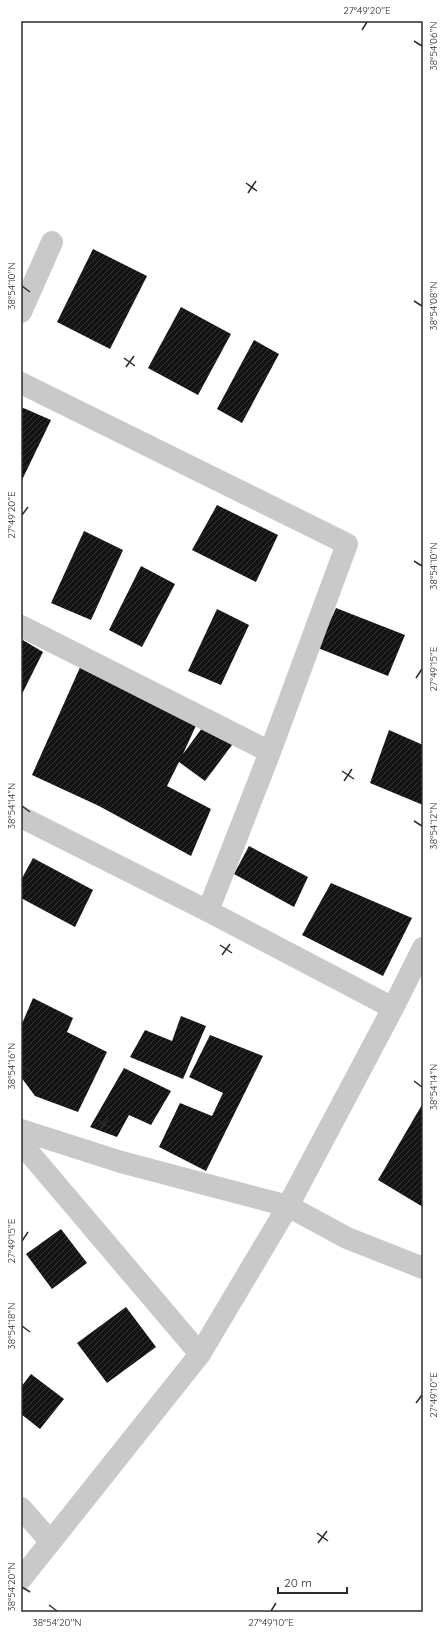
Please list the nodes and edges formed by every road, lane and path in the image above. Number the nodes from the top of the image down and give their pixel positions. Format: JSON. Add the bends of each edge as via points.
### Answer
{"nodes":[{"id":1,"x":52,"y":242,"type":"dead end"},
{"id":2,"x":21,"y":312,"type":"edge"},
{"id":3,"x":21,"y":383,"type":"edge"},
{"id":4,"x":21,"y":626,"type":"edge"},
{"id":5,"x":270,"y":752,"type":"junction"},
{"id":6,"x":21,"y":818,"type":"edge"},
{"id":7,"x":208,"y":911,"type":"junction"},
{"id":8,"x":423,"y":948,"type":"edge"},
{"id":9,"x":393,"y":1008,"type":"junction"},
{"id":10,"x":21,"y":1130,"type":"edge"},
{"id":11,"x":21,"y":1142,"type":"edge"},
{"id":12,"x":288,"y":1206,"type":"junction"},
{"id":13,"x":423,"y":1268,"type":"edge"},
{"id":14,"x":200,"y":1354,"type":"junction"},
{"id":15,"x":21,"y":1508,"type":"edge"},
{"id":16,"x":50,"y":1541,"type":"junction"},
{"id":17,"x":21,"y":1579,"type":"edge"}],
"edges":[{"from":1,"to":2,"type":"street"},
{"from":3,"to":5,"type":"street","via":[[347,544]]},
{"from":4,"to":5,"type":"street"},
{"from":5,"to":7,"type":"street"},
{"from":6,"to":7,"type":"street"},
{"from":7,"to":9,"type":"street"},
{"from":8,"to":9,"type":"street"},
{"from":9,"to":12,"type":"street"},
{"from":10,"to":12,"type":"street","via":[[121,1162]]},
{"from":11,"to":14,"type":"street"},
{"from":12,"to":13,"type":"street","via":[[347,1238]]},
{"from":12,"to":14,"type":"street"},
{"from":14,"to":16,"type":"street"},
{"from":15,"to":16,"type":"street"},
{"from":16,"to":17,"type":"street"}]}
